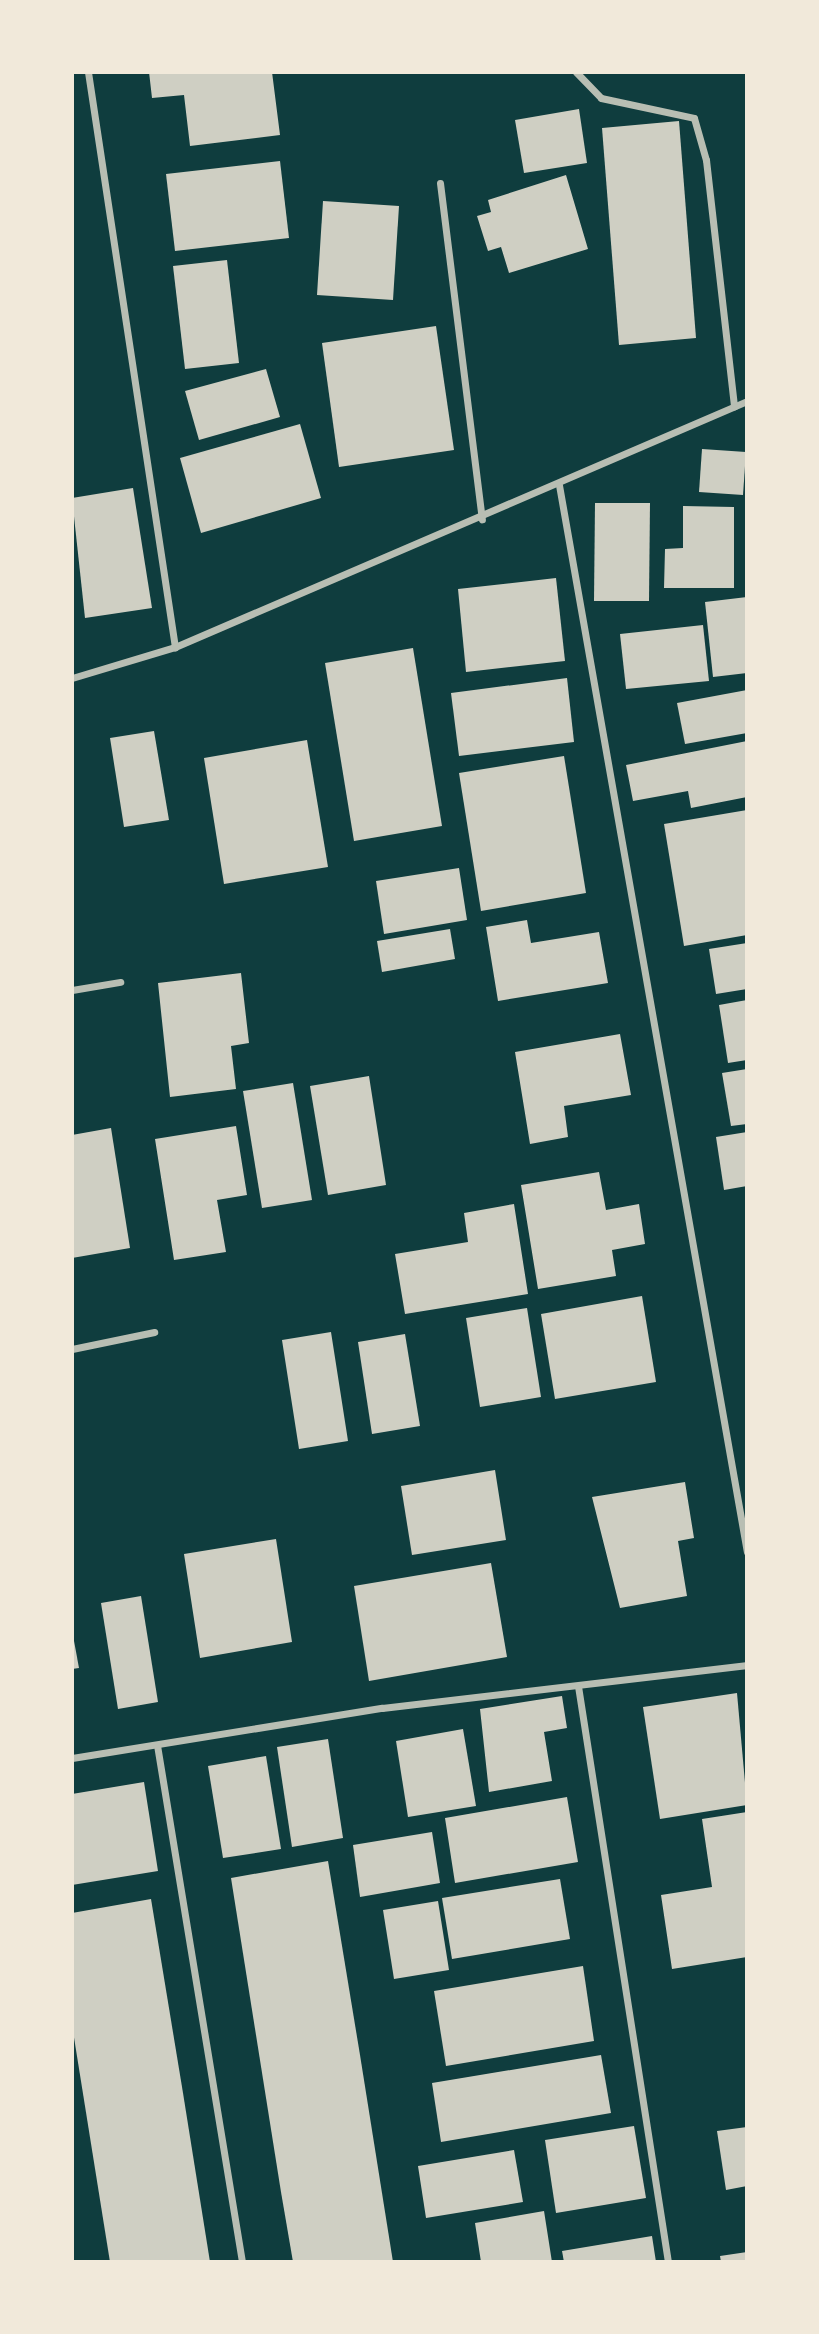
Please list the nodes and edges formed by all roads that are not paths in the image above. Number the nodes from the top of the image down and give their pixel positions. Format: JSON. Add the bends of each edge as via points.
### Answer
{"nodes":[{"id":1,"x":88,"y":72,"type":"edge"},
{"id":2,"x":576,"y":72,"type":"edge"},
{"id":3,"x":440,"y":183,"type":"dead end"},
{"id":4,"x":747,"y":401,"type":"edge"},
{"id":5,"x":734,"y":406,"type":"junction"},
{"id":6,"x":559,"y":485,"type":"junction"},
{"id":7,"x":482,"y":519,"type":"junction"},
{"id":8,"x":175,"y":648,"type":"junction"},
{"id":9,"x":72,"y":678,"type":"edge"},
{"id":10,"x":120,"y":982,"type":"dead end"},
{"id":11,"x":72,"y":990,"type":"edge"},
{"id":12,"x":154,"y":1332,"type":"dead end"},
{"id":13,"x":72,"y":1349,"type":"edge"},
{"id":14,"x":747,"y":1552,"type":"edge"},
{"id":15,"x":747,"y":1665,"type":"edge"},
{"id":16,"x":578,"y":1686,"type":"junction"},
{"id":17,"x":157,"y":1745,"type":"junction"},
{"id":18,"x":72,"y":1758,"type":"edge"},
{"id":19,"x":242,"y":2262,"type":"edge"},
{"id":20,"x":668,"y":2262,"type":"edge"}],
"edges":[{"from":1,"to":8,"type":"street"},
{"from":2,"to":5,"type":"street","via":[[601,98],[694,118],[706,160]]},
{"from":3,"to":7,"type":"street"},
{"from":4,"to":5,"type":"street"},
{"from":5,"to":6,"type":"street"},
{"from":6,"to":7,"type":"street"},
{"from":6,"to":14,"type":"street"},
{"from":7,"to":8,"type":"street"},
{"from":8,"to":9,"type":"street"},
{"from":10,"to":11,"type":"street"},
{"from":12,"to":13,"type":"street"},
{"from":15,"to":16,"type":"street"},
{"from":16,"to":17,"type":"street"},
{"from":16,"to":20,"type":"street"},
{"from":17,"to":18,"type":"street"},
{"from":17,"to":19,"type":"street"}]}
